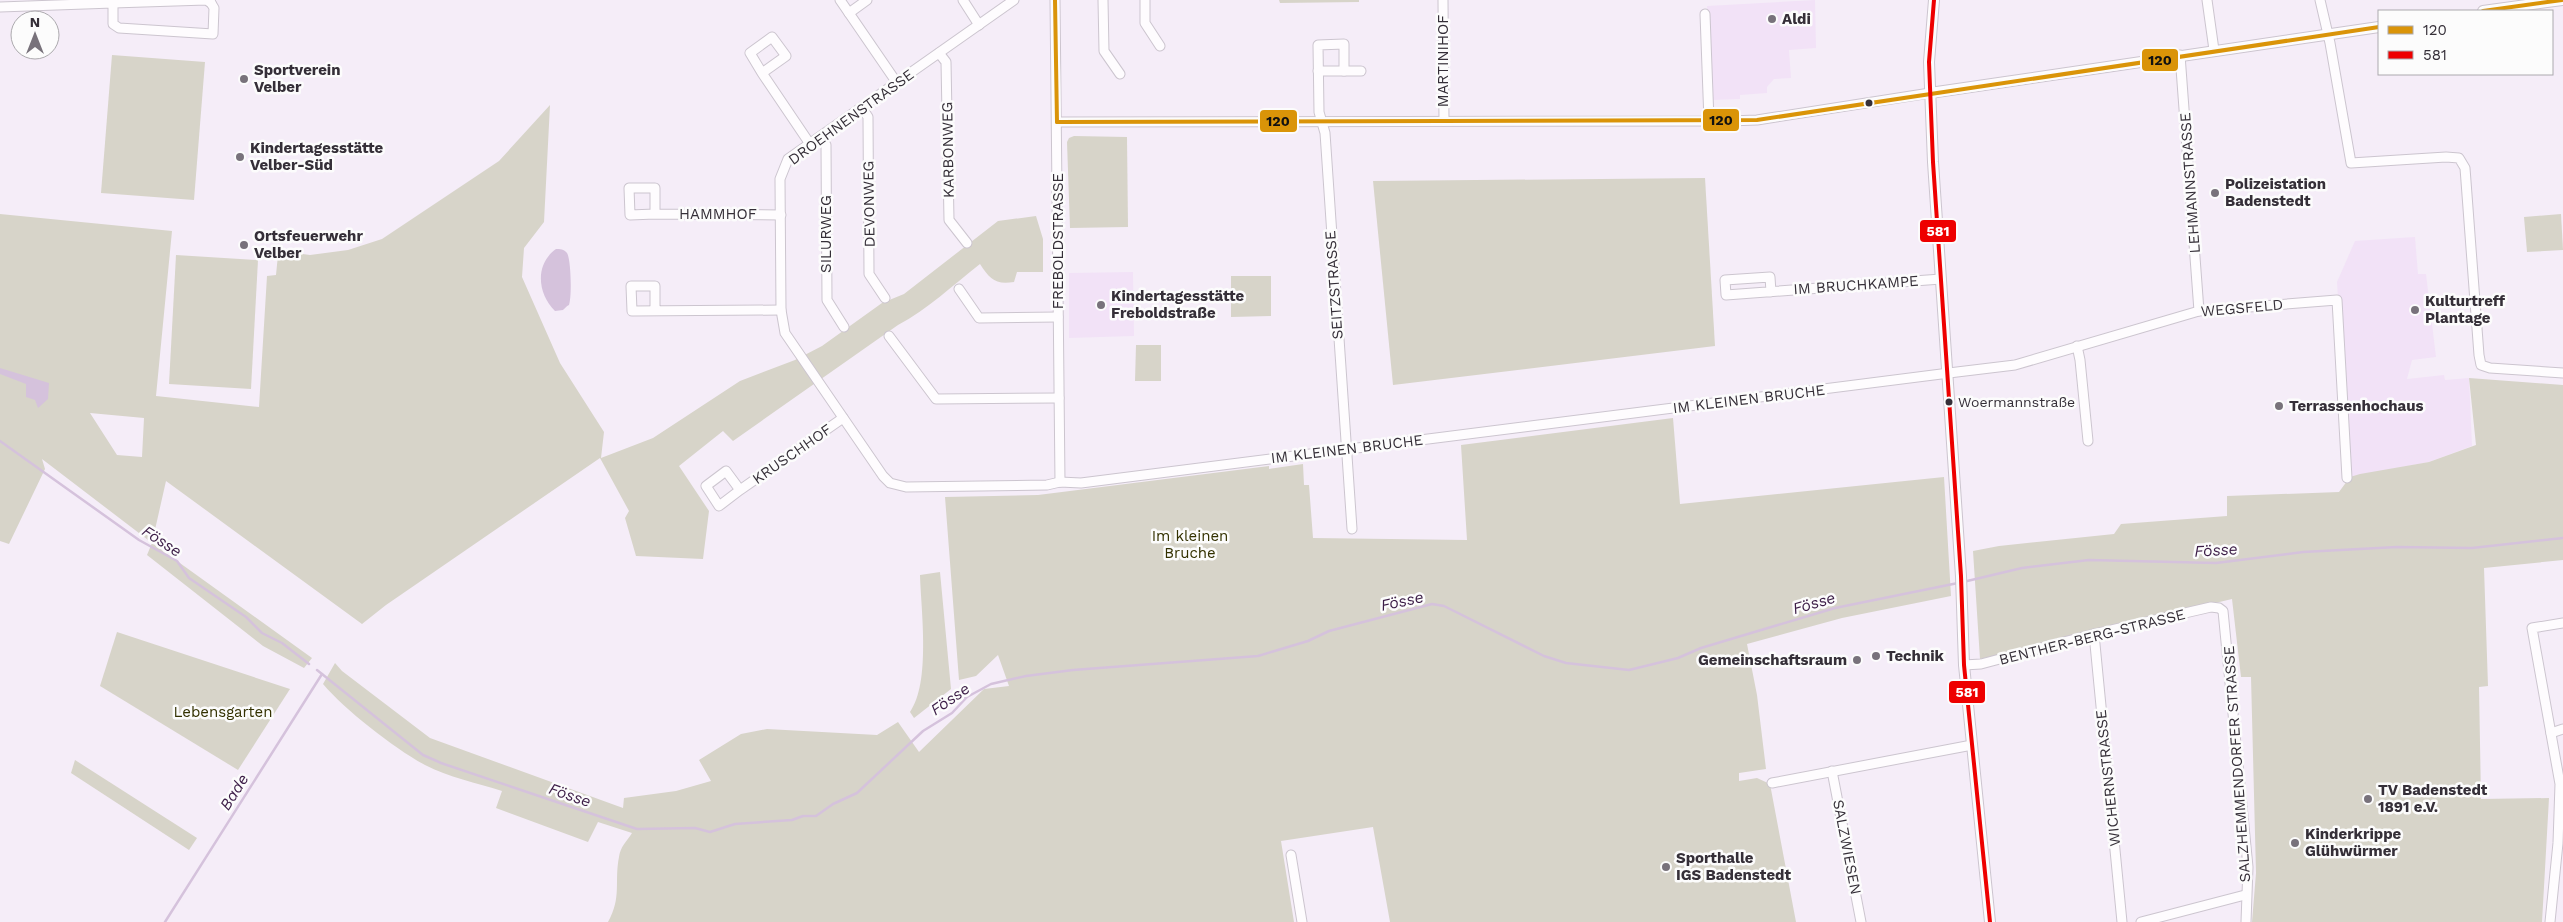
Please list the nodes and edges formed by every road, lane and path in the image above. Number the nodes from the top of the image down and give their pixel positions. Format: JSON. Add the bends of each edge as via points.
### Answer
{"nodes":[{"id":1,"x":840,"y":0,"type":"edge"},
{"id":2,"x":867,"y":0,"type":"edge"},
{"id":3,"x":963,"y":0,"type":"edge"},
{"id":4,"x":1014,"y":0,"type":"edge"},
{"id":5,"x":1055,"y":0,"type":"edge"},
{"id":6,"x":1103,"y":0,"type":"edge"},
{"id":7,"x":1145,"y":0,"type":"edge"},
{"id":8,"x":1443,"y":0,"type":"edge"},
{"id":9,"x":1934,"y":0,"type":"edge"},
{"id":10,"x":2207,"y":0,"type":"edge"},
{"id":11,"x":2320,"y":0,"type":"edge"},
{"id":12,"x":2562,"y":0,"type":"edge"},
{"id":13,"x":212,"y":1,"type":"edge"},
{"id":14,"x":113,"y":3,"type":"junction"},
{"id":15,"x":0,"y":7,"type":"edge"},
{"id":16,"x":2490,"y":10,"type":"edge"},
{"id":17,"x":849,"y":13,"type":"junction"},
{"id":18,"x":1705,"y":14,"type":"dead end"},
{"id":19,"x":979,"y":25,"type":"junction"},
{"id":20,"x":2378,"y":27,"type":"edge"},
{"id":21,"x":2327,"y":34,"type":"junction"},
{"id":22,"x":1160,"y":46,"type":"dead end"},
{"id":23,"x":2214,"y":50,"type":"junction"},
{"id":24,"x":939,"y":53,"type":"junction"},
{"id":25,"x":2180,"y":55,"type":"junction"},
{"id":26,"x":1318,"y":71,"type":"junction"},
{"id":27,"x":1344,"y":71,"type":"junction"},
{"id":28,"x":1361,"y":71,"type":"dead end"},
{"id":29,"x":762,"y":73,"type":"dead end"},
{"id":30,"x":1120,"y":74,"type":"dead end"},
{"id":31,"x":897,"y":83,"type":"junction"},
{"id":32,"x":1930,"y":88,"type":"junction"},
{"id":33,"x":862,"y":108,"type":"junction"},
{"id":34,"x":1321,"y":121,"type":"junction"},
{"id":35,"x":1444,"y":121,"type":"junction"},
{"id":36,"x":1709,"y":121,"type":"junction"},
{"id":37,"x":1058,"y":122,"type":"junction"},
{"id":38,"x":820,"y":137,"type":"junction"},
{"id":39,"x":810,"y":144,"type":"junction"},
{"id":40,"x":656,"y":214,"type":"dead end"},
{"id":41,"x":781,"y":215,"type":"junction"},
{"id":42,"x":967,"y":243,"type":"dead end"},
{"id":43,"x":1940,"y":279,"type":"junction"},
{"id":44,"x":959,"y":289,"type":"dead end"},
{"id":45,"x":1771,"y":292,"type":"junction"},
{"id":46,"x":885,"y":298,"type":"dead end"},
{"id":47,"x":782,"y":310,"type":"junction"},
{"id":48,"x":655,"y":311,"type":"dead end"},
{"id":49,"x":2199,"y":311,"type":"junction"},
{"id":50,"x":1058,"y":317,"type":"junction"},
{"id":51,"x":844,"y":327,"type":"dead end"},
{"id":52,"x":889,"y":336,"type":"dead end"},
{"id":53,"x":2077,"y":346,"type":"junction"},
{"id":54,"x":806,"y":366,"type":"joint"},
{"id":55,"x":1947,"y":373,"type":"junction"},
{"id":56,"x":2563,"y":373,"type":"edge"},
{"id":57,"x":1059,"y":398,"type":"junction"},
{"id":58,"x":843,"y":418,"type":"junction"},
{"id":59,"x":2088,"y":441,"type":"dead end"},
{"id":60,"x":1346,"y":450,"type":"junction"},
{"id":61,"x":2347,"y":478,"type":"dead end"},
{"id":62,"x":1060,"y":482,"type":"junction"},
{"id":63,"x":740,"y":490,"type":"dead end"},
{"id":64,"x":1352,"y":529,"type":"dead end"},
{"id":65,"x":2219,"y":608,"type":"joint"},
{"id":66,"x":2563,"y":623,"type":"edge"},
{"id":67,"x":2094,"y":634,"type":"junction"},
{"id":68,"x":1964,"y":666,"type":"junction"},
{"id":69,"x":2563,"y":729,"type":"edge"},
{"id":70,"x":2551,"y":733,"type":"junction"},
{"id":71,"x":1972,"y":745,"type":"junction"},
{"id":72,"x":1832,"y":771,"type":"junction"},
{"id":73,"x":1772,"y":783,"type":"dead end"},
{"id":74,"x":2560,"y":844,"type":"edge"},
{"id":75,"x":1292,"y":855,"type":"dead end"},
{"id":76,"x":2246,"y":895,"type":"junction"},
{"id":77,"x":1302,"y":922,"type":"edge"},
{"id":78,"x":1861,"y":922,"type":"edge"},
{"id":79,"x":1990,"y":922,"type":"edge"},
{"id":80,"x":2122,"y":922,"type":"edge"},
{"id":81,"x":2141,"y":922,"type":"edge"},
{"id":82,"x":2246,"y":922,"type":"edge"},
{"id":83,"x":2550,"y":922,"type":"edge"}],
"edges":[{"from":1,"to":17,"type":"street"},
{"from":2,"to":17,"type":"street"},
{"from":3,"to":19,"type":"street"},
{"from":4,"to":19,"type":"street","name":"DROEHNENSTRASSE"},
{"from":5,"to":37,"type":"street","name":"FREBOLDSTRASSE"},
{"from":6,"to":30,"type":"street","via":[[1104,51]]},
{"from":7,"to":22,"type":"street","via":[[1145,23]]},
{"from":8,"to":35,"type":"street","name":"MARTINIHOF"},
{"from":9,"to":32,"type":"street"},
{"from":10,"to":23,"type":"street"},
{"from":11,"to":21,"type":"street"},
{"from":12,"to":16,"type":"street"},
{"from":13,"to":14,"type":"street"},
{"from":13,"to":14,"type":"street","via":[[212,34],[119,28],[113,24]]},
{"from":14,"to":15,"type":"street"},
{"from":17,"to":31,"type":"street"},
{"from":18,"to":36,"type":"street"},
{"from":19,"to":24,"type":"street","name":"DROEHNENSTRASSE"},
{"from":20,"to":21,"type":"street"},
{"from":21,"to":23,"type":"street"},
{"from":21,"to":56,"type":"street","via":[[2350,163],[2446,157],[2459,158],[2465,168],[2481,365]]},
{"from":23,"to":25,"type":"street"},
{"from":24,"to":31,"type":"street","name":"DROEHNENSTRASSE"},
{"from":24,"to":42,"type":"street","name":"KARBONWEG","via":[[946,62],[949,220]]},
{"from":25,"to":32,"type":"street"},
{"from":25,"to":49,"type":"street","name":"LEHMANNSTRASSE"},
{"from":26,"to":27,"type":"street"},
{"from":26,"to":27,"type":"street","name":"SEITZSTRASSE","via":[[1318,45],[1336,44],[1344,44]]},
{"from":26,"to":34,"type":"street","name":"SEITZSTRASSE"},
{"from":27,"to":28,"type":"street"},
{"from":29,"to":39,"type":"street"},
{"from":31,"to":33,"type":"street","name":"DROEHNENSTRASSE"},
{"from":32,"to":36,"type":"street","via":[[1757,120]]},
{"from":32,"to":43,"type":"street"},
{"from":33,"to":38,"type":"street","name":"DROEHNENSTRASSE"},
{"from":33,"to":46,"type":"street","name":"DEVONWEG","via":[[868,116],[869,274]]},
{"from":34,"to":35,"type":"street"},
{"from":34,"to":37,"type":"street"},
{"from":34,"to":60,"type":"street","name":"SEITZSTRASSE","via":[[1325,133]]},
{"from":35,"to":36,"type":"street"},
{"from":37,"to":50,"type":"street","name":"FREBOLDSTRASSE"},
{"from":38,"to":39,"type":"street","name":"DROEHNENSTRASSE"},
{"from":38,"to":51,"type":"street","name":"SILURWEG","via":[[826,145],[827,300]]},
{"from":39,"to":41,"type":"street","name":"DROEHNENSTRASSE","via":[[788,159],[783,168]]},
{"from":40,"to":41,"type":"street","name":"HAMMHOF"},
{"from":41,"to":47,"type":"street","name":"DROEHNENSTRASSE"},
{"from":43,"to":45,"type":"street","name":"IM BRUCHKAMPE"},
{"from":43,"to":55,"type":"street"},
{"from":44,"to":50,"type":"street","via":[[979,318]]},
{"from":45,"to":45,"type":"street","name":"IM BRUCHKAMPE","via":[[1726,295],[1725,280],[1770,277]]},
{"from":47,"to":48,"type":"street"},
{"from":47,"to":54,"type":"street","name":"DROEHNENSTRASSE","via":[[784,333]]},
{"from":49,"to":53,"type":"street","name":"WEGSFELD"},
{"from":49,"to":61,"type":"street","name":"WEGSFELD","via":[[2337,300]]},
{"from":50,"to":57,"type":"street","name":"FREBOLDSTRASSE"},
{"from":52,"to":57,"type":"street","via":[[936,399]]},
{"from":53,"to":55,"type":"street","name":"WEGSFELD","via":[[2015,365]]},
{"from":53,"to":59,"type":"street"},
{"from":54,"to":58,"type":"street","name":"IM KLEINEN BRUCHE"},
{"from":55,"to":60,"type":"street","name":"IM KLEINEN BRUCHE"},
{"from":55,"to":68,"type":"street"},
{"from":57,"to":62,"type":"street","name":"FREBOLDSTRASSE"},
{"from":58,"to":62,"type":"street","name":"IM KLEINEN BRUCHE","via":[[883,476],[897,486],[1047,485]]},
{"from":58,"to":63,"type":"street","name":"KRUSCHHOF"},
{"from":60,"to":62,"type":"street","name":"IM KLEINEN BRUCHE","via":[[1081,483]]},
{"from":60,"to":64,"type":"street","name":"SEITZSTRASSE"},
{"from":65,"to":67,"type":"street","name":"BENTHER-BERG-STRASSE","via":[[2211,607]]},
{"from":65,"to":76,"type":"street","name":"SALZHEMMENDORFER STRASSE","via":[[2225,618],[2248,867]]},
{"from":66,"to":70,"type":"street","via":[[2532,628]]},
{"from":67,"to":68,"type":"street","name":"BENTHER-BERG-STRASSE"},
{"from":67,"to":80,"type":"street","name":"WICHERNSTRASSE"},
{"from":68,"to":71,"type":"street"},
{"from":69,"to":70,"type":"street"},
{"from":70,"to":74,"type":"street","via":[[2560,784]]},
{"from":71,"to":72,"type":"street"},
{"from":71,"to":79,"type":"street"},
{"from":72,"to":73,"type":"street"},
{"from":72,"to":78,"type":"street","name":"SALZWIESEN"},
{"from":74,"to":83,"type":"street"},
{"from":75,"to":77,"type":"street"},
{"from":76,"to":81,"type":"street"},
{"from":76,"to":82,"type":"street","name":"SALZHEMMENDORFER STRASSE"}]}
